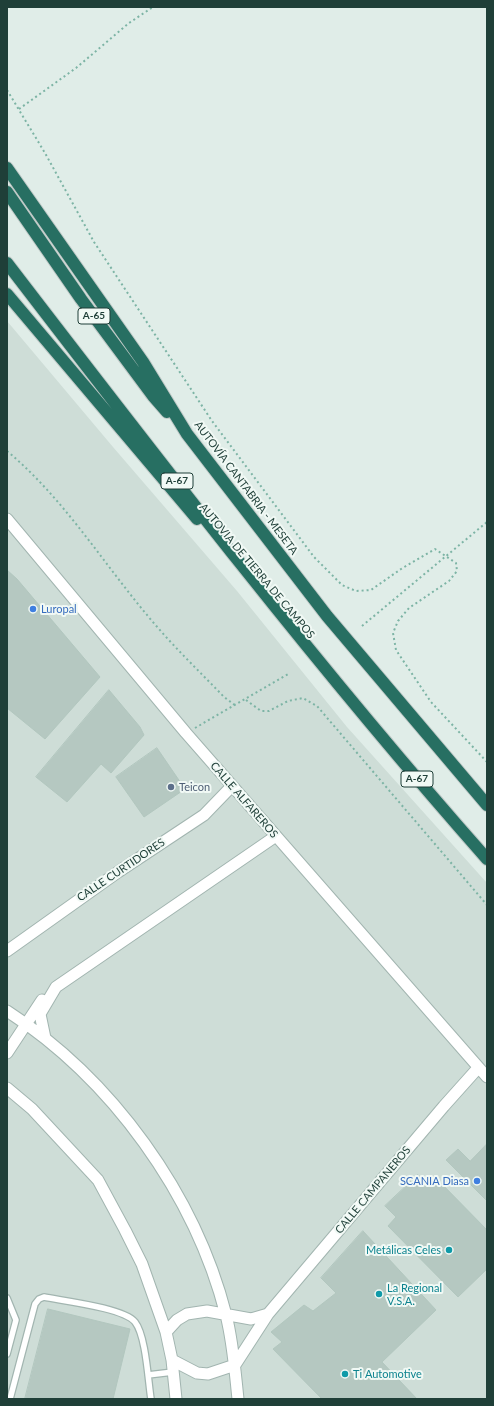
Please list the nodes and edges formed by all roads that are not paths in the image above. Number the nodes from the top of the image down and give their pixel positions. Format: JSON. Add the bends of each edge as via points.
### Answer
{"nodes":[{"id":1,"x":7,"y":168,"type":"edge"},
{"id":2,"x":7,"y":192,"type":"edge"},
{"id":3,"x":7,"y":263,"type":"edge"},
{"id":4,"x":7,"y":294,"type":"edge"},
{"id":5,"x":187,"y":434,"type":"junction"},
{"id":6,"x":7,"y":519,"type":"edge"},
{"id":7,"x":348,"y":699,"type":"junction"},
{"id":8,"x":232,"y":786,"type":"junction"},
{"id":9,"x":487,"y":805,"type":"edge"},
{"id":10,"x":276,"y":836,"type":"junction"},
{"id":11,"x":487,"y":859,"type":"edge"},
{"id":12,"x":7,"y":951,"type":"edge"},
{"id":13,"x":56,"y":986,"type":"junction"},
{"id":14,"x":7,"y":1011,"type":"edge"},
{"id":15,"x":25,"y":1023,"type":"junction"},
{"id":16,"x":45,"y":1038,"type":"junction"},
{"id":17,"x":7,"y":1053,"type":"edge"},
{"id":18,"x":478,"y":1068,"type":"junction"},
{"id":19,"x":487,"y":1077,"type":"edge"},
{"id":20,"x":7,"y":1088,"type":"edge"},
{"id":21,"x":7,"y":1298,"type":"edge"},
{"id":22,"x":226,"y":1314,"type":"junction"},
{"id":23,"x":268,"y":1314,"type":"junction"},
{"id":24,"x":166,"y":1332,"type":"junction"},
{"id":25,"x":7,"y":1354,"type":"edge"},
{"id":26,"x":172,"y":1360,"type":"junction"},
{"id":27,"x":235,"y":1365,"type":"junction"},
{"id":28,"x":173,"y":1372,"type":"junction"},
{"id":29,"x":148,"y":1375,"type":"junction"},
{"id":30,"x":10,"y":1399,"type":"edge"},
{"id":31,"x":151,"y":1399,"type":"edge"},
{"id":32,"x":176,"y":1399,"type":"edge"},
{"id":33,"x":238,"y":1399,"type":"edge"}],
"edges":[{"from":1,"to":5,"type":"highway","name":"AUTOVÍA CANTABRIA - MESETA","via":[[143,362]]},
{"from":2,"to":5,"type":"highway","number":"A-65","via":[[148,390]]},
{"from":3,"to":7,"type":"highway","number":"A-67"},
{"from":4,"to":7,"type":"highway","name":"AUTOVIA DE TIERRA DE CAMPOS"},
{"from":5,"to":9,"type":"highway","name":"AUTOVÍA CANTABRIA - MESETA","via":[[327,616]]},
{"from":6,"to":8,"type":"street","name":"CALLE ALFAREROS"},
{"from":7,"to":11,"type":"highway","number":"A-67"},
{"from":8,"to":10,"type":"street","name":"CALLE ALFAREROS"},
{"from":8,"to":12,"type":"street","name":"CALLE CURTIDORES","via":[[204,815]]},
{"from":10,"to":13,"type":"street"},
{"from":10,"to":18,"type":"street","name":"CALLE ALFAREROS"},
{"from":13,"to":15,"type":"street","via":[[37,1005]]},
{"from":13,"to":16,"type":"street","via":[[40,1014]]},
{"from":14,"to":15,"type":"street"},
{"from":15,"to":16,"type":"street"},
{"from":15,"to":17,"type":"street"},
{"from":16,"to":22,"type":"street","via":[[88,1076],[146,1145],[195,1228]]},
{"from":18,"to":19,"type":"street","name":"CALLE ALFAREROS"},
{"from":18,"to":23,"type":"street","name":"CALLE CAMPANEROS"},
{"from":20,"to":24,"type":"street","via":[[32,1108],[98,1180],[142,1264]]},
{"from":21,"to":25,"type":"lane","via":[[16,1320]]},
{"from":22,"to":23,"type":"street","via":[[250,1319]]},
{"from":22,"to":24,"type":"street","via":[[207,1311],[187,1314]]},
{"from":22,"to":27,"type":"street"},
{"from":23,"to":27,"type":"street","name":"CALLE CAMPANEROS"},
{"from":24,"to":26,"type":"street"},
{"from":26,"to":27,"type":"street","via":[[197,1373],[208,1374]]},
{"from":26,"to":28,"type":"street"},
{"from":27,"to":33,"type":"street"},
{"from":28,"to":29,"type":"lane"},
{"from":28,"to":32,"type":"street"},
{"from":29,"to":30,"type":"lane","via":[[139,1328],[129,1316],[117,1311],[44,1297],[35,1304]]},
{"from":29,"to":31,"type":"lane"}]}
